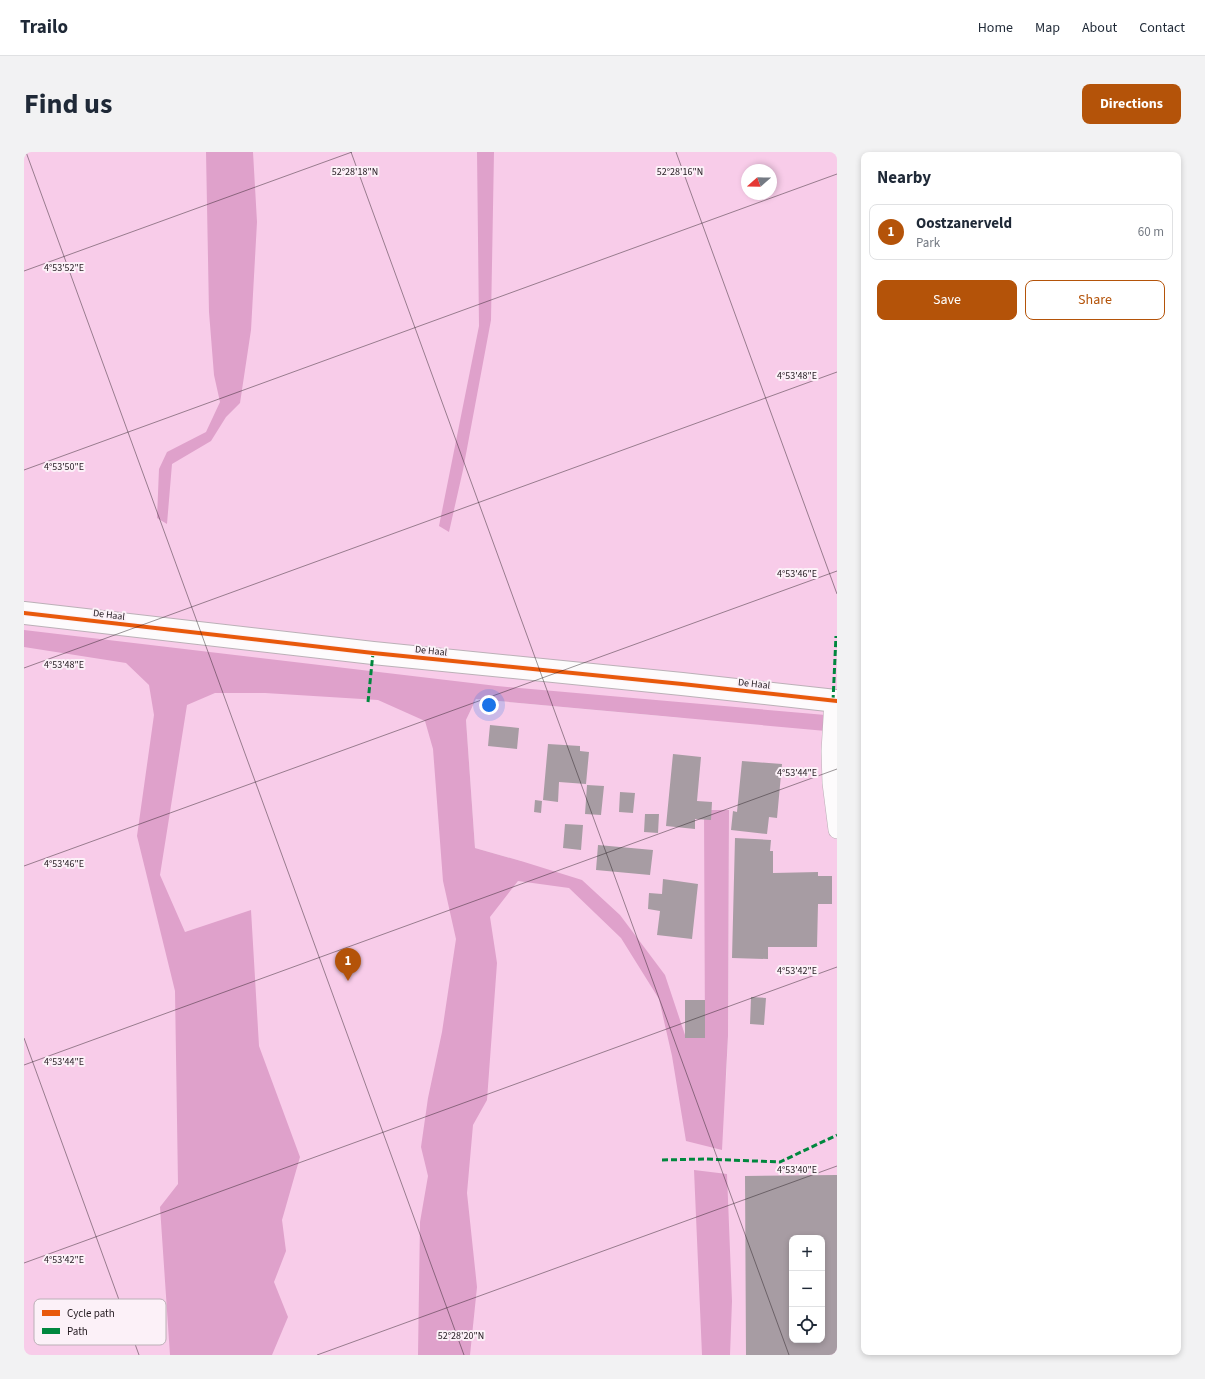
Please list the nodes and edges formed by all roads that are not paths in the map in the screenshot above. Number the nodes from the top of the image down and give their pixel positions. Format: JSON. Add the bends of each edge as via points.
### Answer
{"nodes":[{"id":1,"x":24,"y":613,"type":"edge"},
{"id":2,"x":834,"y":704,"type":"edge"},
{"id":3,"x":837,"y":830,"type":"edge"}],
"edges":[{"from":1,"to":2,"type":"street","name":"De Haal","via":[[373,653],[682,684]]},
{"from":2,"to":3,"type":"lane","via":[[830,751]]}]}
